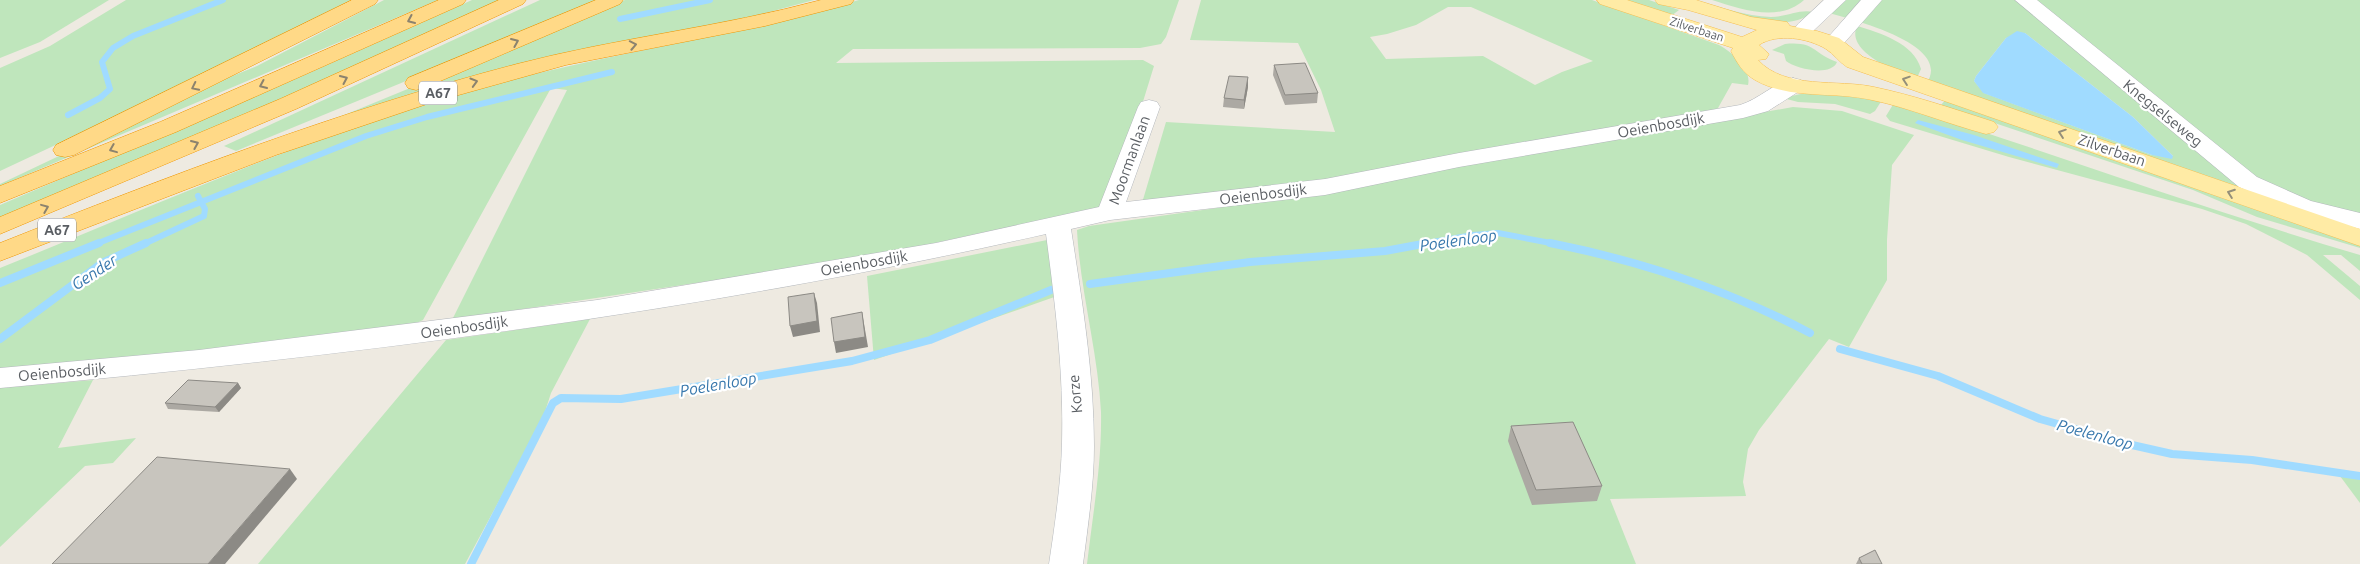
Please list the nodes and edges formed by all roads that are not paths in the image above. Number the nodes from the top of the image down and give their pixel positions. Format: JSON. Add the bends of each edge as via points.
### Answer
{"nodes":[{"id":1,"x":368,"y":0,"type":"edge"},
{"id":2,"x":456,"y":0,"type":"edge"},
{"id":3,"x":516,"y":0,"type":"edge"},
{"id":4,"x":613,"y":0,"type":"edge"},
{"id":5,"x":844,"y":0,"type":"edge"},
{"id":6,"x":1607,"y":0,"type":"edge"},
{"id":7,"x":1836,"y":0,"type":"edge"},
{"id":8,"x":1872,"y":0,"type":"edge"},
{"id":9,"x":2024,"y":0,"type":"edge"},
{"id":10,"x":1668,"y":1,"type":"edge"},
{"id":11,"x":1768,"y":30,"type":"junction"},
{"id":12,"x":1802,"y":31,"type":"junction"},
{"id":13,"x":1838,"y":38,"type":"junction"},
{"id":14,"x":1743,"y":48,"type":"junction"},
{"id":15,"x":1766,"y":76,"type":"junction"},
{"id":16,"x":1853,"y":78,"type":"junction"},
{"id":17,"x":1797,"y":82,"type":"junction"},
{"id":18,"x":1148,"y":107,"type":"dead end"},
{"id":19,"x":1722,"y":114,"type":"junction"},
{"id":20,"x":0,"y":180,"type":"edge"},
{"id":21,"x":0,"y":195,"type":"edge"},
{"id":22,"x":114,"y":207,"type":"junction"},
{"id":23,"x":1110,"y":212,"type":"junction"},
{"id":24,"x":2360,"y":222,"type":"edge"},
{"id":25,"x":1057,"y":223,"type":"junction"},
{"id":26,"x":0,"y":226,"type":"edge"},
{"id":27,"x":2360,"y":238,"type":"edge"},
{"id":28,"x":2360,"y":252,"type":"edge"},
{"id":29,"x":0,"y":253,"type":"edge"},
{"id":30,"x":0,"y":378,"type":"edge"},
{"id":31,"x":1066,"y":564,"type":"edge"}],
"edges":[{"from":1,"to":20,"type":"highway","one_way":true,"via":[[123,123]]},
{"from":2,"to":21,"type":"highway","one_way":true,"via":[[168,127]]},
{"from":26,"to":3,"type":"highway","number":"A67","one_way":true,"via":[[288,104]]},
{"from":22,"to":4,"type":"highway","number":"A67","one_way":true},
{"from":22,"to":5,"type":"highway","number":"A67","one_way":true,"via":[[370,114],[473,82],[586,54],[773,18]]},
{"from":6,"to":14,"type":"main road","name":"Zilverbaan","via":[[1673,20]]},
{"from":7,"to":12,"type":"street"},
{"from":8,"to":13,"type":"street"},
{"from":9,"to":24,"type":"street","name":"Knegselseweg","via":[[2248,182],[2286,202]]},
{"from":10,"to":11,"type":"main road","name":"Zilverbaan","via":[[1693,12]]},
{"from":11,"to":12,"type":"main road"},
{"from":11,"to":14,"type":"main road","via":[[1752,38]]},
{"from":12,"to":13,"type":"main road"},
{"from":12,"to":16,"type":"main road","via":[[1832,43],[1849,59]]},
{"from":13,"to":16,"type":"main road","via":[[1859,54]]},
{"from":14,"to":15,"type":"main road","via":[[1752,67]]},
{"from":14,"to":17,"type":"main road","via":[[1757,52],[1774,70]]},
{"from":15,"to":17,"type":"main road"},
{"from":15,"to":19,"type":"street","name":"Oeienbosdijk","via":[[1744,99]]},
{"from":16,"to":17,"type":"main road","via":[[1817,89]]},
{"from":27,"to":16,"type":"main road","name":"Zilverbaan","one_way":true,"via":[[2100,146]]},
{"from":16,"to":28,"type":"main road","name":"Zilverbaan","via":[[1871,92],[1959,118],[2229,212]]},
{"from":17,"to":19,"type":"street","name":"Oeienbosdijk","via":[[1760,106]]},
{"from":18,"to":23,"type":"street","name":"Moormanlaan"},
{"from":19,"to":23,"type":"street","name":"Oeienbosdijk","via":[[1325,187]]},
{"from":22,"to":29,"type":"highway","number":"A67"},
{"from":23,"to":25,"type":"street","name":"Oeienbosdijk"},
{"from":25,"to":30,"type":"street","name":"Oeienbosdijk","via":[[936,251],[597,309],[199,360]]},
{"from":25,"to":31,"type":"street","name":"Korze","via":[[1068,298],[1078,428],[1077,471]]}]}
